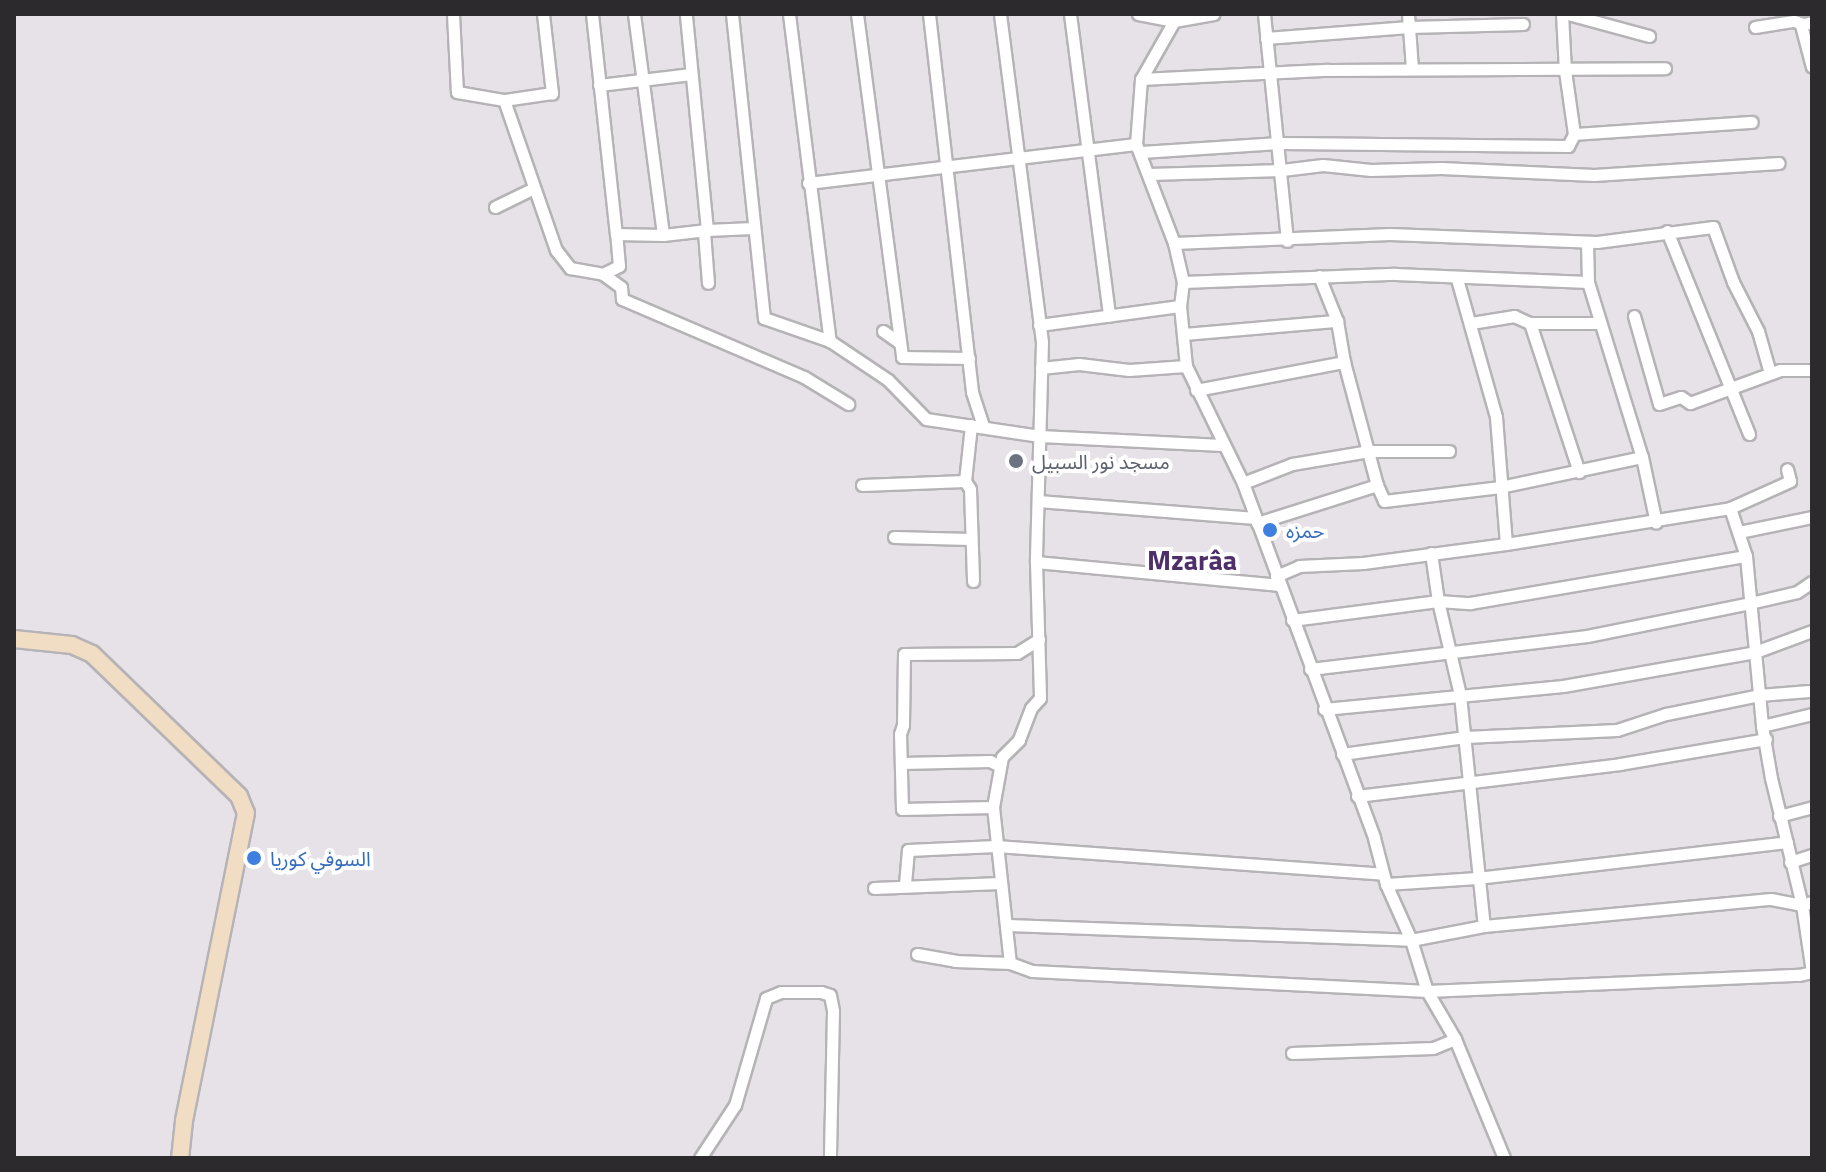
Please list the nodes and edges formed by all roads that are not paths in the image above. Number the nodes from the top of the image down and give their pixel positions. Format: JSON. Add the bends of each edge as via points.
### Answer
{"nodes":[{"id":1,"x":453,"y":14,"type":"edge"},
{"id":2,"x":543,"y":14,"type":"edge"},
{"id":3,"x":592,"y":14,"type":"edge"},
{"id":4,"x":634,"y":14,"type":"edge"},
{"id":5,"x":686,"y":14,"type":"edge"},
{"id":6,"x":732,"y":14,"type":"edge"},
{"id":7,"x":789,"y":14,"type":"edge"},
{"id":8,"x":857,"y":14,"type":"edge"},
{"id":9,"x":929,"y":14,"type":"edge"},
{"id":10,"x":1000,"y":14,"type":"edge"},
{"id":11,"x":1070,"y":14,"type":"edge"},
{"id":12,"x":1138,"y":14,"type":"edge"},
{"id":13,"x":1213,"y":14,"type":"edge"},
{"id":14,"x":1264,"y":14,"type":"edge"},
{"id":15,"x":1408,"y":14,"type":"edge"},
{"id":16,"x":1565,"y":14,"type":"edge"},
{"id":17,"x":1176,"y":17,"type":"edge"},
{"id":18,"x":1807,"y":23,"type":"edge"},
{"id":19,"x":1523,"y":24,"type":"dead end"},
{"id":20,"x":1409,"y":27,"type":"junction"},
{"id":21,"x":1755,"y":27,"type":"dead end"},
{"id":22,"x":1649,"y":36,"type":"dead end"},
{"id":23,"x":1266,"y":38,"type":"junction"},
{"id":24,"x":1812,"y":67,"type":"edge"},
{"id":25,"x":1665,"y":68,"type":"dead end"},
{"id":26,"x":1412,"y":69,"type":"junction"},
{"id":27,"x":1565,"y":71,"type":"junction"},
{"id":28,"x":691,"y":74,"type":"junction"},
{"id":29,"x":1271,"y":75,"type":"junction"},
{"id":30,"x":1141,"y":79,"type":"junction"},
{"id":31,"x":642,"y":80,"type":"junction"},
{"id":32,"x":599,"y":85,"type":"junction"},
{"id":33,"x":504,"y":100,"type":"junction"},
{"id":34,"x":1752,"y":122,"type":"dead end"},
{"id":35,"x":1574,"y":134,"type":"junction"},
{"id":36,"x":1279,"y":143,"type":"junction"},
{"id":37,"x":1088,"y":148,"type":"junction"},
{"id":38,"x":1138,"y":148,"type":"junction"},
{"id":39,"x":1018,"y":159,"type":"junction"},
{"id":40,"x":1779,"y":163,"type":"dead end"},
{"id":41,"x":948,"y":169,"type":"junction"},
{"id":42,"x":1282,"y":170,"type":"junction"},
{"id":43,"x":1149,"y":174,"type":"junction"},
{"id":44,"x":877,"y":175,"type":"junction"},
{"id":45,"x":808,"y":183,"type":"junction"},
{"id":46,"x":534,"y":188,"type":"junction"},
{"id":47,"x":495,"y":207,"type":"dead end"},
{"id":48,"x":753,"y":228,"type":"junction"},
{"id":49,"x":705,"y":231,"type":"junction"},
{"id":50,"x":1667,"y":231,"type":"junction"},
{"id":51,"x":616,"y":234,"type":"junction"},
{"id":52,"x":663,"y":235,"type":"junction"},
{"id":53,"x":1287,"y":241,"type":"junction"},
{"id":54,"x":1587,"y":242,"type":"junction"},
{"id":55,"x":1174,"y":243,"type":"junction"},
{"id":56,"x":603,"y":274,"type":"junction"},
{"id":57,"x":1319,"y":276,"type":"junction"},
{"id":58,"x":1457,"y":279,"type":"junction"},
{"id":59,"x":1183,"y":282,"type":"junction"},
{"id":60,"x":1588,"y":282,"type":"junction"},
{"id":61,"x":708,"y":283,"type":"dead end"},
{"id":62,"x":1180,"y":306,"type":"junction"},
{"id":63,"x":1109,"y":315,"type":"junction"},
{"id":64,"x":1634,"y":316,"type":"dead end"},
{"id":65,"x":1337,"y":321,"type":"junction"},
{"id":66,"x":1471,"y":323,"type":"junction"},
{"id":67,"x":1530,"y":323,"type":"junction"},
{"id":68,"x":1600,"y":323,"type":"junction"},
{"id":69,"x":1039,"y":325,"type":"junction"},
{"id":70,"x":883,"y":331,"type":"dead end"},
{"id":71,"x":1184,"y":334,"type":"junction"},
{"id":72,"x":830,"y":341,"type":"junction"},
{"id":73,"x":899,"y":342,"type":"junction"},
{"id":74,"x":969,"y":358,"type":"junction"},
{"id":75,"x":1344,"y":362,"type":"junction"},
{"id":76,"x":1186,"y":366,"type":"junction"},
{"id":77,"x":1041,"y":368,"type":"junction"},
{"id":78,"x":1812,"y":370,"type":"edge"},
{"id":79,"x":1770,"y":373,"type":"junction"},
{"id":80,"x":1730,"y":387,"type":"junction"},
{"id":81,"x":1196,"y":390,"type":"junction"},
{"id":82,"x":848,"y":404,"type":"dead end"},
{"id":83,"x":977,"y":426,"type":"junction"},
{"id":84,"x":1749,"y":434,"type":"dead end"},
{"id":85,"x":1040,"y":436,"type":"junction"},
{"id":86,"x":1222,"y":445,"type":"junction"},
{"id":87,"x":1369,"y":451,"type":"junction"},
{"id":88,"x":1449,"y":451,"type":"dead end"},
{"id":89,"x":1642,"y":457,"type":"junction"},
{"id":90,"x":1787,"y":469,"type":"dead end"},
{"id":91,"x":1579,"y":472,"type":"junction"},
{"id":92,"x":965,"y":481,"type":"junction"},
{"id":93,"x":1243,"y":483,"type":"junction"},
{"id":94,"x":862,"y":485,"type":"dead end"},
{"id":95,"x":1372,"y":487,"type":"junction"},
{"id":96,"x":1500,"y":487,"type":"junction"},
{"id":97,"x":1038,"y":501,"type":"junction"},
{"id":98,"x":1730,"y":508,"type":"junction"},
{"id":99,"x":1812,"y":517,"type":"edge"},
{"id":100,"x":1256,"y":520,"type":"junction"},
{"id":101,"x":1656,"y":523,"type":"junction"},
{"id":102,"x":1739,"y":532,"type":"junction"},
{"id":103,"x":894,"y":537,"type":"dead end"},
{"id":104,"x":970,"y":539,"type":"junction"},
{"id":105,"x":1506,"y":544,"type":"junction"},
{"id":106,"x":1431,"y":553,"type":"junction"},
{"id":107,"x":1746,"y":556,"type":"junction"},
{"id":108,"x":1036,"y":562,"type":"junction"},
{"id":109,"x":973,"y":581,"type":"dead end"},
{"id":110,"x":1278,"y":581,"type":"junction"},
{"id":111,"x":1812,"y":582,"type":"edge"},
{"id":112,"x":1438,"y":601,"type":"junction"},
{"id":113,"x":1750,"y":603,"type":"junction"},
{"id":114,"x":1292,"y":620,"type":"junction"},
{"id":115,"x":1812,"y":631,"type":"edge"},
{"id":116,"x":14,"y":639,"type":"edge"},
{"id":117,"x":1039,"y":639,"type":"junction"},
{"id":118,"x":1451,"y":651,"type":"junction"},
{"id":119,"x":1755,"y":652,"type":"junction"},
{"id":120,"x":1310,"y":669,"type":"junction"},
{"id":121,"x":1809,"y":691,"type":"dead end"},
{"id":122,"x":1460,"y":695,"type":"junction"},
{"id":123,"x":1759,"y":695,"type":"junction"},
{"id":124,"x":1324,"y":709,"type":"junction"},
{"id":125,"x":1812,"y":714,"type":"edge"},
{"id":126,"x":1762,"y":726,"type":"junction"},
{"id":127,"x":1465,"y":737,"type":"junction"},
{"id":128,"x":1766,"y":739,"type":"junction"},
{"id":129,"x":1342,"y":754,"type":"junction"},
{"id":130,"x":902,"y":763,"type":"junction"},
{"id":131,"x":998,"y":765,"type":"junction"},
{"id":132,"x":1469,"y":781,"type":"junction"},
{"id":133,"x":1357,"y":796,"type":"junction"},
{"id":134,"x":993,"y":807,"type":"junction"},
{"id":135,"x":1812,"y":807,"type":"edge"},
{"id":136,"x":1779,"y":816,"type":"junction"},
{"id":137,"x":1787,"y":842,"type":"junction"},
{"id":138,"x":996,"y":846,"type":"junction"},
{"id":139,"x":1812,"y":855,"type":"edge"},
{"id":140,"x":1790,"y":862,"type":"junction"},
{"id":141,"x":1477,"y":878,"type":"junction"},
{"id":142,"x":1384,"y":879,"type":"junction"},
{"id":143,"x":1000,"y":883,"type":"junction"},
{"id":144,"x":905,"y":884,"type":"junction"},
{"id":145,"x":874,"y":888,"type":"dead end"},
{"id":146,"x":1807,"y":903,"type":"edge"},
{"id":147,"x":1008,"y":925,"type":"junction"},
{"id":148,"x":1484,"y":926,"type":"junction"},
{"id":149,"x":1411,"y":940,"type":"junction"},
{"id":150,"x":917,"y":954,"type":"dead end"},
{"id":151,"x":1010,"y":963,"type":"junction"},
{"id":152,"x":1812,"y":972,"type":"edge"},
{"id":153,"x":1427,"y":991,"type":"junction"},
{"id":154,"x":1455,"y":1039,"type":"junction"},
{"id":155,"x":1292,"y":1053,"type":"dead end"},
{"id":156,"x":180,"y":1158,"type":"edge"},
{"id":157,"x":700,"y":1158,"type":"edge"},
{"id":158,"x":830,"y":1158,"type":"edge"},
{"id":159,"x":1504,"y":1158,"type":"edge"}],
"edges":[{"from":1,"to":33,"type":"street","via":[[457,92]]},
{"from":2,"to":33,"type":"street","via":[[552,93]]},
{"from":3,"to":32,"type":"street"},
{"from":4,"to":31,"type":"street"},
{"from":5,"to":28,"type":"street"},
{"from":6,"to":48,"type":"street"},
{"from":7,"to":45,"type":"street"},
{"from":8,"to":44,"type":"street"},
{"from":9,"to":41,"type":"street"},
{"from":10,"to":39,"type":"street"},
{"from":11,"to":37,"type":"street"},
{"from":12,"to":17,"type":"street"},
{"from":13,"to":17,"type":"street"},
{"from":14,"to":23,"type":"street"},
{"from":15,"to":20,"type":"street"},
{"from":16,"to":22,"type":"street"},
{"from":16,"to":27,"type":"street"},
{"from":17,"to":30,"type":"street"},
{"from":18,"to":21,"type":"street"},
{"from":18,"to":24,"type":"street"},
{"from":19,"to":20,"type":"street"},
{"from":20,"to":23,"type":"street"},
{"from":20,"to":26,"type":"street"},
{"from":23,"to":29,"type":"street"},
{"from":25,"to":27,"type":"street"},
{"from":26,"to":27,"type":"street"},
{"from":26,"to":29,"type":"street"},
{"from":27,"to":35,"type":"street"},
{"from":28,"to":31,"type":"street"},
{"from":28,"to":49,"type":"street"},
{"from":29,"to":30,"type":"street"},
{"from":29,"to":36,"type":"street"},
{"from":30,"to":38,"type":"street"},
{"from":31,"to":32,"type":"street"},
{"from":31,"to":52,"type":"street"},
{"from":32,"to":51,"type":"street"},
{"from":33,"to":46,"type":"street"},
{"from":34,"to":35,"type":"street"},
{"from":35,"to":36,"type":"street","via":[[1568,146],[1559,147]]},
{"from":36,"to":38,"type":"street"},
{"from":36,"to":42,"type":"street"},
{"from":37,"to":38,"type":"street"},
{"from":37,"to":39,"type":"street"},
{"from":37,"to":63,"type":"street"},
{"from":38,"to":43,"type":"street"},
{"from":39,"to":41,"type":"street"},
{"from":39,"to":69,"type":"street"},
{"from":40,"to":42,"type":"street","via":[[1594,175],[1323,165]]},
{"from":41,"to":44,"type":"street"},
{"from":41,"to":74,"type":"street"},
{"from":42,"to":43,"type":"street"},
{"from":42,"to":53,"type":"street"},
{"from":43,"to":55,"type":"street"},
{"from":44,"to":45,"type":"street"},
{"from":44,"to":73,"type":"street"},
{"from":45,"to":72,"type":"street"},
{"from":46,"to":47,"type":"street"},
{"from":46,"to":56,"type":"street","via":[[556,250],[570,268]]},
{"from":48,"to":49,"type":"street"},
{"from":48,"to":72,"type":"street","via":[[764,318]]},
{"from":49,"to":52,"type":"street"},
{"from":49,"to":61,"type":"street"},
{"from":50,"to":54,"type":"street"},
{"from":50,"to":79,"type":"street","via":[[1713,227],[1758,331]]},
{"from":50,"to":80,"type":"street"},
{"from":51,"to":52,"type":"street"},
{"from":51,"to":56,"type":"street","via":[[619,266]]},
{"from":53,"to":54,"type":"street","via":[[1390,234]]},
{"from":53,"to":55,"type":"street"},
{"from":54,"to":60,"type":"street"},
{"from":55,"to":59,"type":"street"},
{"from":56,"to":82,"type":"street","via":[[621,287],[622,299],[790,371]]},
{"from":57,"to":58,"type":"street"},
{"from":57,"to":59,"type":"street"},
{"from":57,"to":65,"type":"street"},
{"from":58,"to":60,"type":"street"},
{"from":58,"to":66,"type":"street"},
{"from":59,"to":62,"type":"street"},
{"from":60,"to":68,"type":"street"},
{"from":62,"to":63,"type":"street"},
{"from":62,"to":71,"type":"street"},
{"from":63,"to":69,"type":"street"},
{"from":64,"to":80,"type":"street","via":[[1659,404],[1681,397],[1690,403]]},
{"from":65,"to":71,"type":"street"},
{"from":65,"to":75,"type":"street"},
{"from":66,"to":67,"type":"street","via":[[1514,316]]},
{"from":66,"to":96,"type":"street","via":[[1496,417]]},
{"from":67,"to":68,"type":"street"},
{"from":67,"to":91,"type":"street"},
{"from":68,"to":89,"type":"street"},
{"from":69,"to":77,"type":"street"},
{"from":70,"to":73,"type":"street"},
{"from":71,"to":76,"type":"street"},
{"from":72,"to":83,"type":"street","via":[[888,380],[926,419]]},
{"from":73,"to":74,"type":"street","via":[[902,357]]},
{"from":74,"to":83,"type":"street"},
{"from":75,"to":81,"type":"street"},
{"from":75,"to":87,"type":"street"},
{"from":76,"to":77,"type":"street"},
{"from":76,"to":81,"type":"street"},
{"from":77,"to":85,"type":"street"},
{"from":78,"to":79,"type":"street"},
{"from":79,"to":80,"type":"street"},
{"from":80,"to":84,"type":"street"},
{"from":81,"to":86,"type":"street"},
{"from":83,"to":85,"type":"street"},
{"from":83,"to":92,"type":"street"},
{"from":85,"to":86,"type":"street"},
{"from":85,"to":97,"type":"street"},
{"from":86,"to":93,"type":"street"},
{"from":87,"to":88,"type":"street"},
{"from":87,"to":93,"type":"street","via":[[1292,464]]},
{"from":87,"to":95,"type":"street"},
{"from":89,"to":91,"type":"street"},
{"from":89,"to":101,"type":"street"},
{"from":90,"to":98,"type":"street","via":[[1790,481]]},
{"from":91,"to":96,"type":"street"},
{"from":92,"to":94,"type":"street"},
{"from":92,"to":104,"type":"street","via":[[970,489]]},
{"from":93,"to":100,"type":"street"},
{"from":95,"to":96,"type":"street","via":[[1384,501]]},
{"from":95,"to":100,"type":"street"},
{"from":96,"to":105,"type":"street"},
{"from":97,"to":100,"type":"street"},
{"from":97,"to":108,"type":"street"},
{"from":98,"to":101,"type":"street"},
{"from":98,"to":102,"type":"street"},
{"from":99,"to":102,"type":"street"},
{"from":100,"to":110,"type":"street"},
{"from":101,"to":105,"type":"street"},
{"from":102,"to":107,"type":"street"},
{"from":103,"to":104,"type":"street"},
{"from":104,"to":109,"type":"street"},
{"from":105,"to":106,"type":"street"},
{"from":106,"to":110,"type":"street","via":[[1299,566]]},
{"from":106,"to":112,"type":"street"},
{"from":107,"to":112,"type":"street","via":[[1470,603]]},
{"from":107,"to":113,"type":"street"},
{"from":108,"to":110,"type":"street"},
{"from":108,"to":117,"type":"street"},
{"from":110,"to":114,"type":"street"},
{"from":111,"to":113,"type":"street","via":[[1797,592]]},
{"from":112,"to":114,"type":"street"},
{"from":112,"to":118,"type":"street"},
{"from":113,"to":118,"type":"street","via":[[1587,636]]},
{"from":113,"to":119,"type":"street"},
{"from":114,"to":120,"type":"street"},
{"from":115,"to":119,"type":"street"},
{"from":116,"to":156,"type":"street","via":[[72,645],[92,654],[239,796],[246,813]]},
{"from":117,"to":130,"type":"street","via":[[1017,653],[904,654]]},
{"from":117,"to":131,"type":"street","via":[[1040,698],[1019,740]]},
{"from":118,"to":120,"type":"street"},
{"from":118,"to":122,"type":"street"},
{"from":119,"to":122,"type":"street","via":[[1563,686]]},
{"from":119,"to":123,"type":"street"},
{"from":120,"to":124,"type":"street"},
{"from":121,"to":123,"type":"street"},
{"from":122,"to":124,"type":"street"},
{"from":122,"to":127,"type":"street"},
{"from":123,"to":126,"type":"street"},
{"from":123,"to":127,"type":"street","via":[[1617,730]]},
{"from":124,"to":129,"type":"street"},
{"from":125,"to":126,"type":"street"},
{"from":126,"to":128,"type":"street"},
{"from":127,"to":129,"type":"street"},
{"from":127,"to":132,"type":"street"},
{"from":128,"to":132,"type":"street","via":[[1620,764]]},
{"from":128,"to":136,"type":"street"},
{"from":129,"to":133,"type":"street"},
{"from":130,"to":131,"type":"street"},
{"from":130,"to":134,"type":"street","via":[[902,809]]},
{"from":131,"to":134,"type":"street"},
{"from":132,"to":133,"type":"street"},
{"from":132,"to":141,"type":"street"},
{"from":133,"to":142,"type":"street"},
{"from":134,"to":138,"type":"street"},
{"from":135,"to":136,"type":"street"},
{"from":136,"to":137,"type":"street"},
{"from":137,"to":140,"type":"street"},
{"from":137,"to":141,"type":"street"},
{"from":138,"to":142,"type":"street"},
{"from":138,"to":143,"type":"street"},
{"from":138,"to":144,"type":"street","via":[[908,850]]},
{"from":139,"to":140,"type":"street"},
{"from":140,"to":146,"type":"street"},
{"from":141,"to":142,"type":"street"},
{"from":141,"to":148,"type":"street"},
{"from":142,"to":149,"type":"street"},
{"from":143,"to":144,"type":"street"},
{"from":143,"to":147,"type":"street"},
{"from":144,"to":145,"type":"street"},
{"from":146,"to":148,"type":"street","via":[[1771,899]]},
{"from":146,"to":152,"type":"street"},
{"from":147,"to":149,"type":"street"},
{"from":147,"to":151,"type":"street"},
{"from":148,"to":149,"type":"street"},
{"from":149,"to":153,"type":"street"},
{"from":150,"to":151,"type":"street"},
{"from":151,"to":153,"type":"street","via":[[1032,971]]},
{"from":152,"to":153,"type":"street"},
{"from":153,"to":154,"type":"street"},
{"from":154,"to":155,"type":"street","via":[[1433,1048]]},
{"from":154,"to":159,"type":"street"},
{"from":157,"to":158,"type":"street","via":[[735,1105],[766,998],[781,992],[830,995]]}]}
